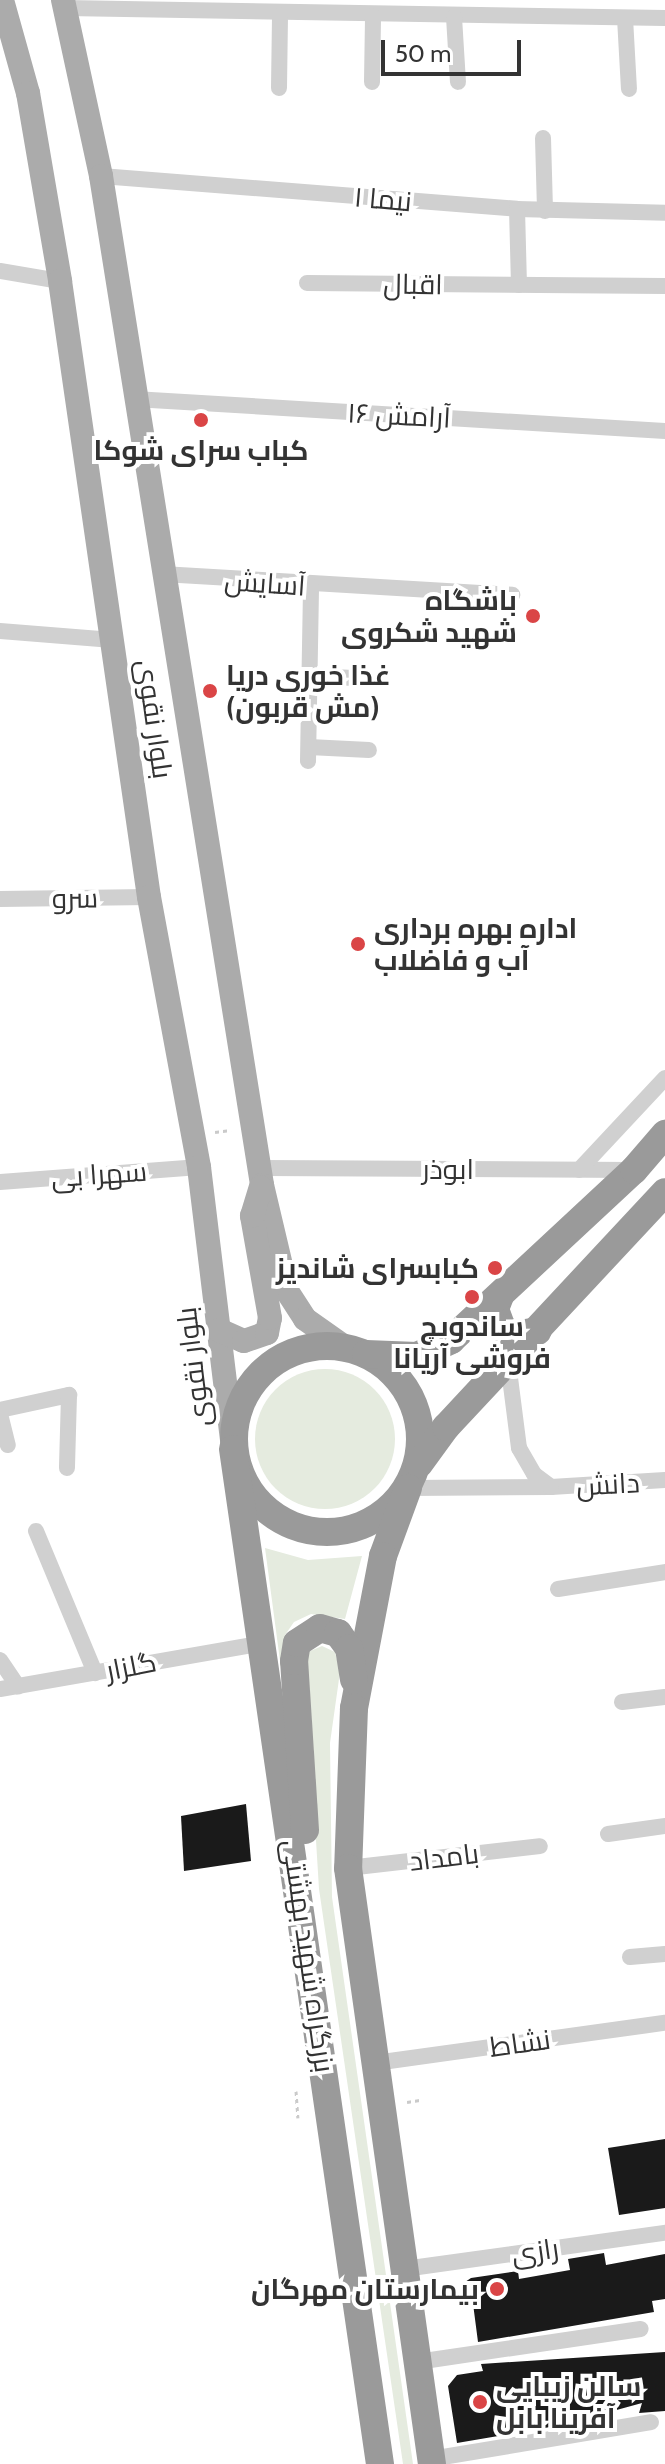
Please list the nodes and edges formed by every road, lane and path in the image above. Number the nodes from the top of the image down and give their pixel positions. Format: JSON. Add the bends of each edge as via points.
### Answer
{"nodes":[{"id":1,"x":2,"y":0,"type":"edge"},
{"id":2,"x":65,"y":4,"type":"edge"},
{"id":3,"x":280,"y":15,"type":"junction"},
{"id":4,"x":373,"y":16,"type":"junction"},
{"id":5,"x":454,"y":17,"type":"junction"},
{"id":6,"x":625,"y":18,"type":"junction"},
{"id":7,"x":665,"y":18,"type":"edge"},
{"id":8,"x":372,"y":82,"type":"dead end"},
{"id":9,"x":458,"y":82,"type":"dead end"},
{"id":10,"x":279,"y":88,"type":"dead end"},
{"id":11,"x":629,"y":89,"type":"dead end"},
{"id":12,"x":543,"y":138,"type":"dead end"},
{"id":13,"x":101,"y":176,"type":"junction"},
{"id":14,"x":517,"y":209,"type":"junction"},
{"id":15,"x":545,"y":211,"type":"junction"},
{"id":16,"x":665,"y":213,"type":"edge"},
{"id":17,"x":0,"y":271,"type":"edge"},
{"id":18,"x":60,"y":281,"type":"junction"},
{"id":19,"x":307,"y":283,"type":"dead end"},
{"id":20,"x":519,"y":285,"type":"junction"},
{"id":21,"x":665,"y":286,"type":"edge"},
{"id":22,"x":134,"y":399,"type":"junction"},
{"id":23,"x":665,"y":431,"type":"edge"},
{"id":24,"x":162,"y":574,"type":"junction"},
{"id":25,"x":311,"y":587,"type":"junction"},
{"id":26,"x":512,"y":595,"type":"dead end"},
{"id":27,"x":0,"y":631,"type":"edge"},
{"id":28,"x":113,"y":640,"type":"junction"},
{"id":29,"x":310,"y":676,"type":"junction"},
{"id":30,"x":354,"y":678,"type":"dead end"},
{"id":31,"x":369,"y":750,"type":"dead end"},
{"id":32,"x":149,"y":897,"type":"junction"},
{"id":33,"x":0,"y":899,"type":"edge"},
{"id":34,"x":665,"y":1078,"type":"edge"},
{"id":35,"x":254,"y":1127,"type":"junction"},
{"id":36,"x":193,"y":1134,"type":"junction"},
{"id":37,"x":665,"y":1134,"type":"edge"},
{"id":38,"x":199,"y":1167,"type":"junction"},
{"id":39,"x":579,"y":1170,"type":"junction"},
{"id":40,"x":634,"y":1170,"type":"junction"},
{"id":41,"x":262,"y":1176,"type":"junction"},
{"id":42,"x":0,"y":1182,"type":"edge"},
{"id":43,"x":665,"y":1192,"type":"edge"},
{"id":44,"x":500,"y":1296,"type":"junction"},
{"id":45,"x":219,"y":1330,"type":"junction"},
{"id":46,"x":538,"y":1331,"type":"junction"},
{"id":47,"x":356,"y":1351,"type":"junction"},
{"id":48,"x":508,"y":1362,"type":"junction"},
{"id":49,"x":0,"y":1412,"type":"edge"},
{"id":50,"x":8,"y":1445,"type":"dead end"},
{"id":51,"x":233,"y":1449,"type":"junction"},
{"id":52,"x":67,"y":1468,"type":"dead end"},
{"id":53,"x":412,"y":1477,"type":"junction"},
{"id":54,"x":665,"y":1480,"type":"edge"},
{"id":55,"x":551,"y":1487,"type":"junction"},
{"id":56,"x":36,"y":1531,"type":"dead end"},
{"id":57,"x":665,"y":1572,"type":"edge"},
{"id":58,"x":558,"y":1589,"type":"dead end"},
{"id":59,"x":263,"y":1643,"type":"junction"},
{"id":60,"x":0,"y":1660,"type":"edge"},
{"id":61,"x":95,"y":1673,"type":"junction"},
{"id":62,"x":18,"y":1687,"type":"junction"},
{"id":63,"x":0,"y":1689,"type":"edge"},
{"id":64,"x":665,"y":1697,"type":"edge"},
{"id":65,"x":622,"y":1702,"type":"dead end"},
{"id":66,"x":354,"y":1708,"type":"junction"},
{"id":67,"x":665,"y":1826,"type":"edge"},
{"id":68,"x":608,"y":1834,"type":"dead end"},
{"id":69,"x":540,"y":1846,"type":"dead end"},
{"id":70,"x":348,"y":1868,"type":"junction"},
{"id":71,"x":304,"y":1920,"type":"junction"},
{"id":72,"x":665,"y":1954,"type":"edge"},
{"id":73,"x":630,"y":1957,"type":"dead end"},
{"id":74,"x":665,"y":2023,"type":"edge"},
{"id":75,"x":375,"y":2063,"type":"junction"},
{"id":76,"x":296,"y":2091,"type":"dead end"},
{"id":77,"x":420,"y":2100,"type":"dead end"},
{"id":78,"x":407,"y":2102,"type":"dead end"},
{"id":79,"x":298,"y":2118,"type":"dead end"},
{"id":80,"x":665,"y":2233,"type":"edge"},
{"id":81,"x":404,"y":2269,"type":"junction"},
{"id":82,"x":641,"y":2329,"type":"dead end"},
{"id":83,"x":417,"y":2362,"type":"junction"},
{"id":84,"x":651,"y":2422,"type":"dead end"},
{"id":85,"x":432,"y":2461,"type":"edge"},
{"id":86,"x":380,"y":2464,"type":"edge"}],
"edges":[{"from":1,"to":18,"type":"main road","name":"بلوار نقوی","via":[[28,93]]},
{"from":2,"to":3,"type":"street"},
{"from":2,"to":13,"type":"main road","name":"بلوار نقوی"},
{"from":3,"to":4,"type":"street"},
{"from":3,"to":10,"type":"street"},
{"from":4,"to":5,"type":"street"},
{"from":4,"to":8,"type":"street"},
{"from":5,"to":6,"type":"street"},
{"from":5,"to":9,"type":"street"},
{"from":6,"to":7,"type":"street"},
{"from":6,"to":11,"type":"street"},
{"from":12,"to":15,"type":"street"},
{"from":13,"to":14,"type":"street","name":"نیما ۱"},
{"from":13,"to":22,"type":"main road","name":"بلوار نقوی"},
{"from":14,"to":15,"type":"street","name":"نیما ۱"},
{"from":14,"to":20,"type":"street"},
{"from":15,"to":16,"type":"street","name":"نیما ۱"},
{"from":17,"to":18,"type":"street"},
{"from":18,"to":28,"type":"main road","name":"بلوار نقوی"},
{"from":19,"to":20,"type":"street","name":"اقبال"},
{"from":20,"to":21,"type":"street","name":"اقبال"},
{"from":22,"to":23,"type":"street","name":"آرامش ۱۶"},
{"from":22,"to":24,"type":"main road","name":"بلوار نقوی"},
{"from":24,"to":25,"type":"street","name":"آسایش"},
{"from":24,"to":35,"type":"main road","name":"بلوار نقوی"},
{"from":25,"to":26,"type":"street","name":"آسایش"},
{"from":25,"to":29,"type":"street"},
{"from":27,"to":28,"type":"street"},
{"from":28,"to":32,"type":"main road","name":"بلوار نقوی"},
{"from":29,"to":30,"type":"street"},
{"from":29,"to":31,"type":"street","via":[[308,754]]},
{"from":32,"to":33,"type":"street","name":"سرو"},
{"from":32,"to":36,"type":"main road","name":"بلوار نقوی"},
{"from":34,"to":39,"type":"street"},
{"from":35,"to":36,"type":"path"},
{"from":35,"to":41,"type":"main road","name":"بلوار نقوی"},
{"from":36,"to":38,"type":"main road","name":"بلوار نقوی"},
{"from":37,"to":40,"type":"highway"},
{"from":38,"to":42,"type":"street","name":"سهرا بی"},
{"from":38,"to":45,"type":"main road","name":"بلوار نقوی"},
{"from":39,"to":40,"type":"street","name":"ابوذر"},
{"from":39,"to":41,"type":"street","name":"ابوذر"},
{"from":40,"to":44,"type":"highway"},
{"from":41,"to":45,"type":"main road","via":[[252,1216],[270,1318],[267,1333],[244,1341]]},
{"from":41,"to":47,"type":"main road","name":"بلوار نقوی","via":[[287,1291],[305,1319]]},
{"from":43,"to":46,"type":"highway"},
{"from":44,"to":46,"type":"highway","via":[[495,1309],[502,1328],[513,1335]]},
{"from":44,"to":47,"type":"highway","via":[[429,1353],[404,1358]]},
{"from":45,"to":51,"type":"main road","name":"بلوار نقوی"},
{"from":46,"to":48,"type":"highway"},
{"from":47,"to":51,"type":"highway","via":[[302,1349],[264,1370],[239,1406]]},
{"from":47,"to":53,"type":"highway","via":[[385,1366],[412,1400],[419,1420]]},
{"from":48,"to":53,"type":"highway","via":[[446,1427]]},
{"from":48,"to":55,"type":"street","via":[[519,1448],[534,1474]]},
{"from":49,"to":50,"type":"street"},
{"from":49,"to":52,"type":"street","via":[[69,1395]]},
{"from":51,"to":53,"type":"highway","via":[[239,1472],[257,1501],[284,1523],[306,1531],[353,1530],[384,1513]]},
{"from":51,"to":59,"type":"highway","name":"بزرگراه شهید بهشتی"},
{"from":53,"to":55,"type":"street","name":"دانش"},
{"from":53,"to":66,"type":"highway","name":"بزرگراه شهید بهشتی","via":[[383,1556]]},
{"from":54,"to":55,"type":"street","name":"دانش"},
{"from":56,"to":61,"type":"street"},
{"from":57,"to":58,"type":"street"},
{"from":59,"to":61,"type":"street","name":"گلزار"},
{"from":59,"to":71,"type":"highway","name":"بزرگراه شهید بهشتی"},
{"from":60,"to":62,"type":"street"},
{"from":61,"to":62,"type":"street","name":"گلزار"},
{"from":62,"to":63,"type":"street","name":"گلزار"},
{"from":64,"to":65,"type":"street"},
{"from":66,"to":70,"type":"highway","name":"بزرگراه شهید بهشتی"},
{"from":66,"to":71,"type":"highway","via":[[345,1639],[329,1629],[311,1630],[294,1651],[305,1776]]},
{"from":67,"to":68,"type":"street"},
{"from":69,"to":70,"type":"street","name":"بامداد"},
{"from":70,"to":75,"type":"highway","name":"بزرگراه شهید بهشتی"},
{"from":71,"to":86,"type":"highway","name":"بزرگراه شهید بهشتی"},
{"from":72,"to":73,"type":"street"},
{"from":74,"to":75,"type":"street","name":"نشاط"},
{"from":75,"to":81,"type":"highway","name":"بزرگراه شهید بهشتی"},
{"from":76,"to":79,"type":"path"},
{"from":77,"to":78,"type":"path"},
{"from":80,"to":81,"type":"street","name":"رازی"},
{"from":81,"to":83,"type":"highway","name":"بزرگراه شهید بهشتی"},
{"from":82,"to":83,"type":"street"},
{"from":83,"to":85,"type":"highway","name":"بزرگراه شهید بهشتی"},
{"from":84,"to":85,"type":"street"}]}
